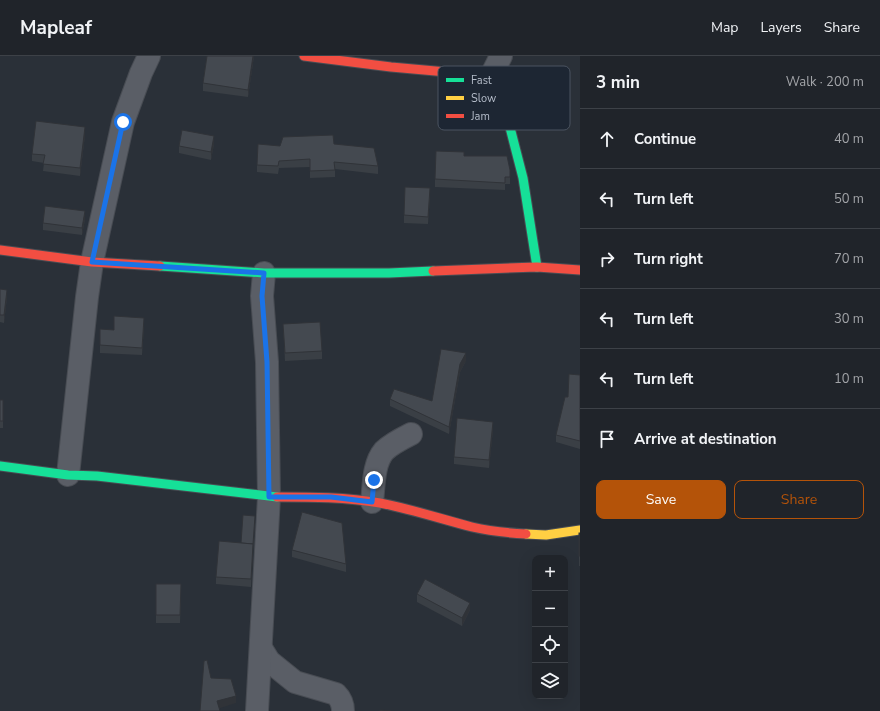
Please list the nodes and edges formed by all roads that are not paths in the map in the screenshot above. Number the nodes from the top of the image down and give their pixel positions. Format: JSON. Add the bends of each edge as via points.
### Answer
{"nodes":[{"id":1,"x":149,"y":56,"type":"edge"},
{"id":2,"x":304,"y":56,"type":"edge"},
{"id":3,"x":501,"y":56,"type":"edge"},
{"id":4,"x":496,"y":66,"type":"edge"},
{"id":5,"x":438,"y":71,"type":"edge"},
{"id":6,"x":511,"y":130,"type":"edge"},
{"id":7,"x":0,"y":250,"type":"edge"},
{"id":8,"x":92,"y":262,"type":"junction"},
{"id":9,"x":537,"y":267,"type":"junction"},
{"id":10,"x":580,"y":270,"type":"edge"},
{"id":11,"x":264,"y":273,"type":"junction"},
{"id":12,"x":410,"y":434,"type":"dead end"},
{"id":13,"x":0,"y":466,"type":"edge"},
{"id":14,"x":68,"y":475,"type":"junction"},
{"id":15,"x":269,"y":497,"type":"junction"},
{"id":16,"x":372,"y":502,"type":"junction"},
{"id":17,"x":580,"y":530,"type":"edge"},
{"id":18,"x":261,"y":648,"type":"junction"},
{"id":19,"x":257,"y":711,"type":"edge"},
{"id":20,"x":343,"y":711,"type":"edge"}],
"edges":[{"from":1,"to":8,"type":"street","via":[[123,122]]},
{"from":2,"to":5,"type":"street"},
{"from":3,"to":4,"type":"street"},
{"from":6,"to":9,"type":"street","via":[[520,166]]},
{"from":7,"to":8,"type":"street"},
{"from":8,"to":11,"type":"street"},
{"from":8,"to":14,"type":"street"},
{"from":9,"to":10,"type":"street"},
{"from":9,"to":11,"type":"street","via":[[389,273]]},
{"from":11,"to":15,"type":"street","via":[[262,296],[267,362]]},
{"from":12,"to":16,"type":"street","via":[[385,451],[378,462]]},
{"from":13,"to":14,"type":"street"},
{"from":14,"to":15,"type":"street","via":[[97,476]]},
{"from":15,"to":16,"type":"street","via":[[331,497]]},
{"from":15,"to":18,"type":"street"},
{"from":16,"to":17,"type":"street","via":[[506,533],[546,535]]},
{"from":18,"to":19,"type":"street"},
{"from":18,"to":20,"type":"street","via":[[269,661],[295,682],[336,694],[342,702]]}]}
